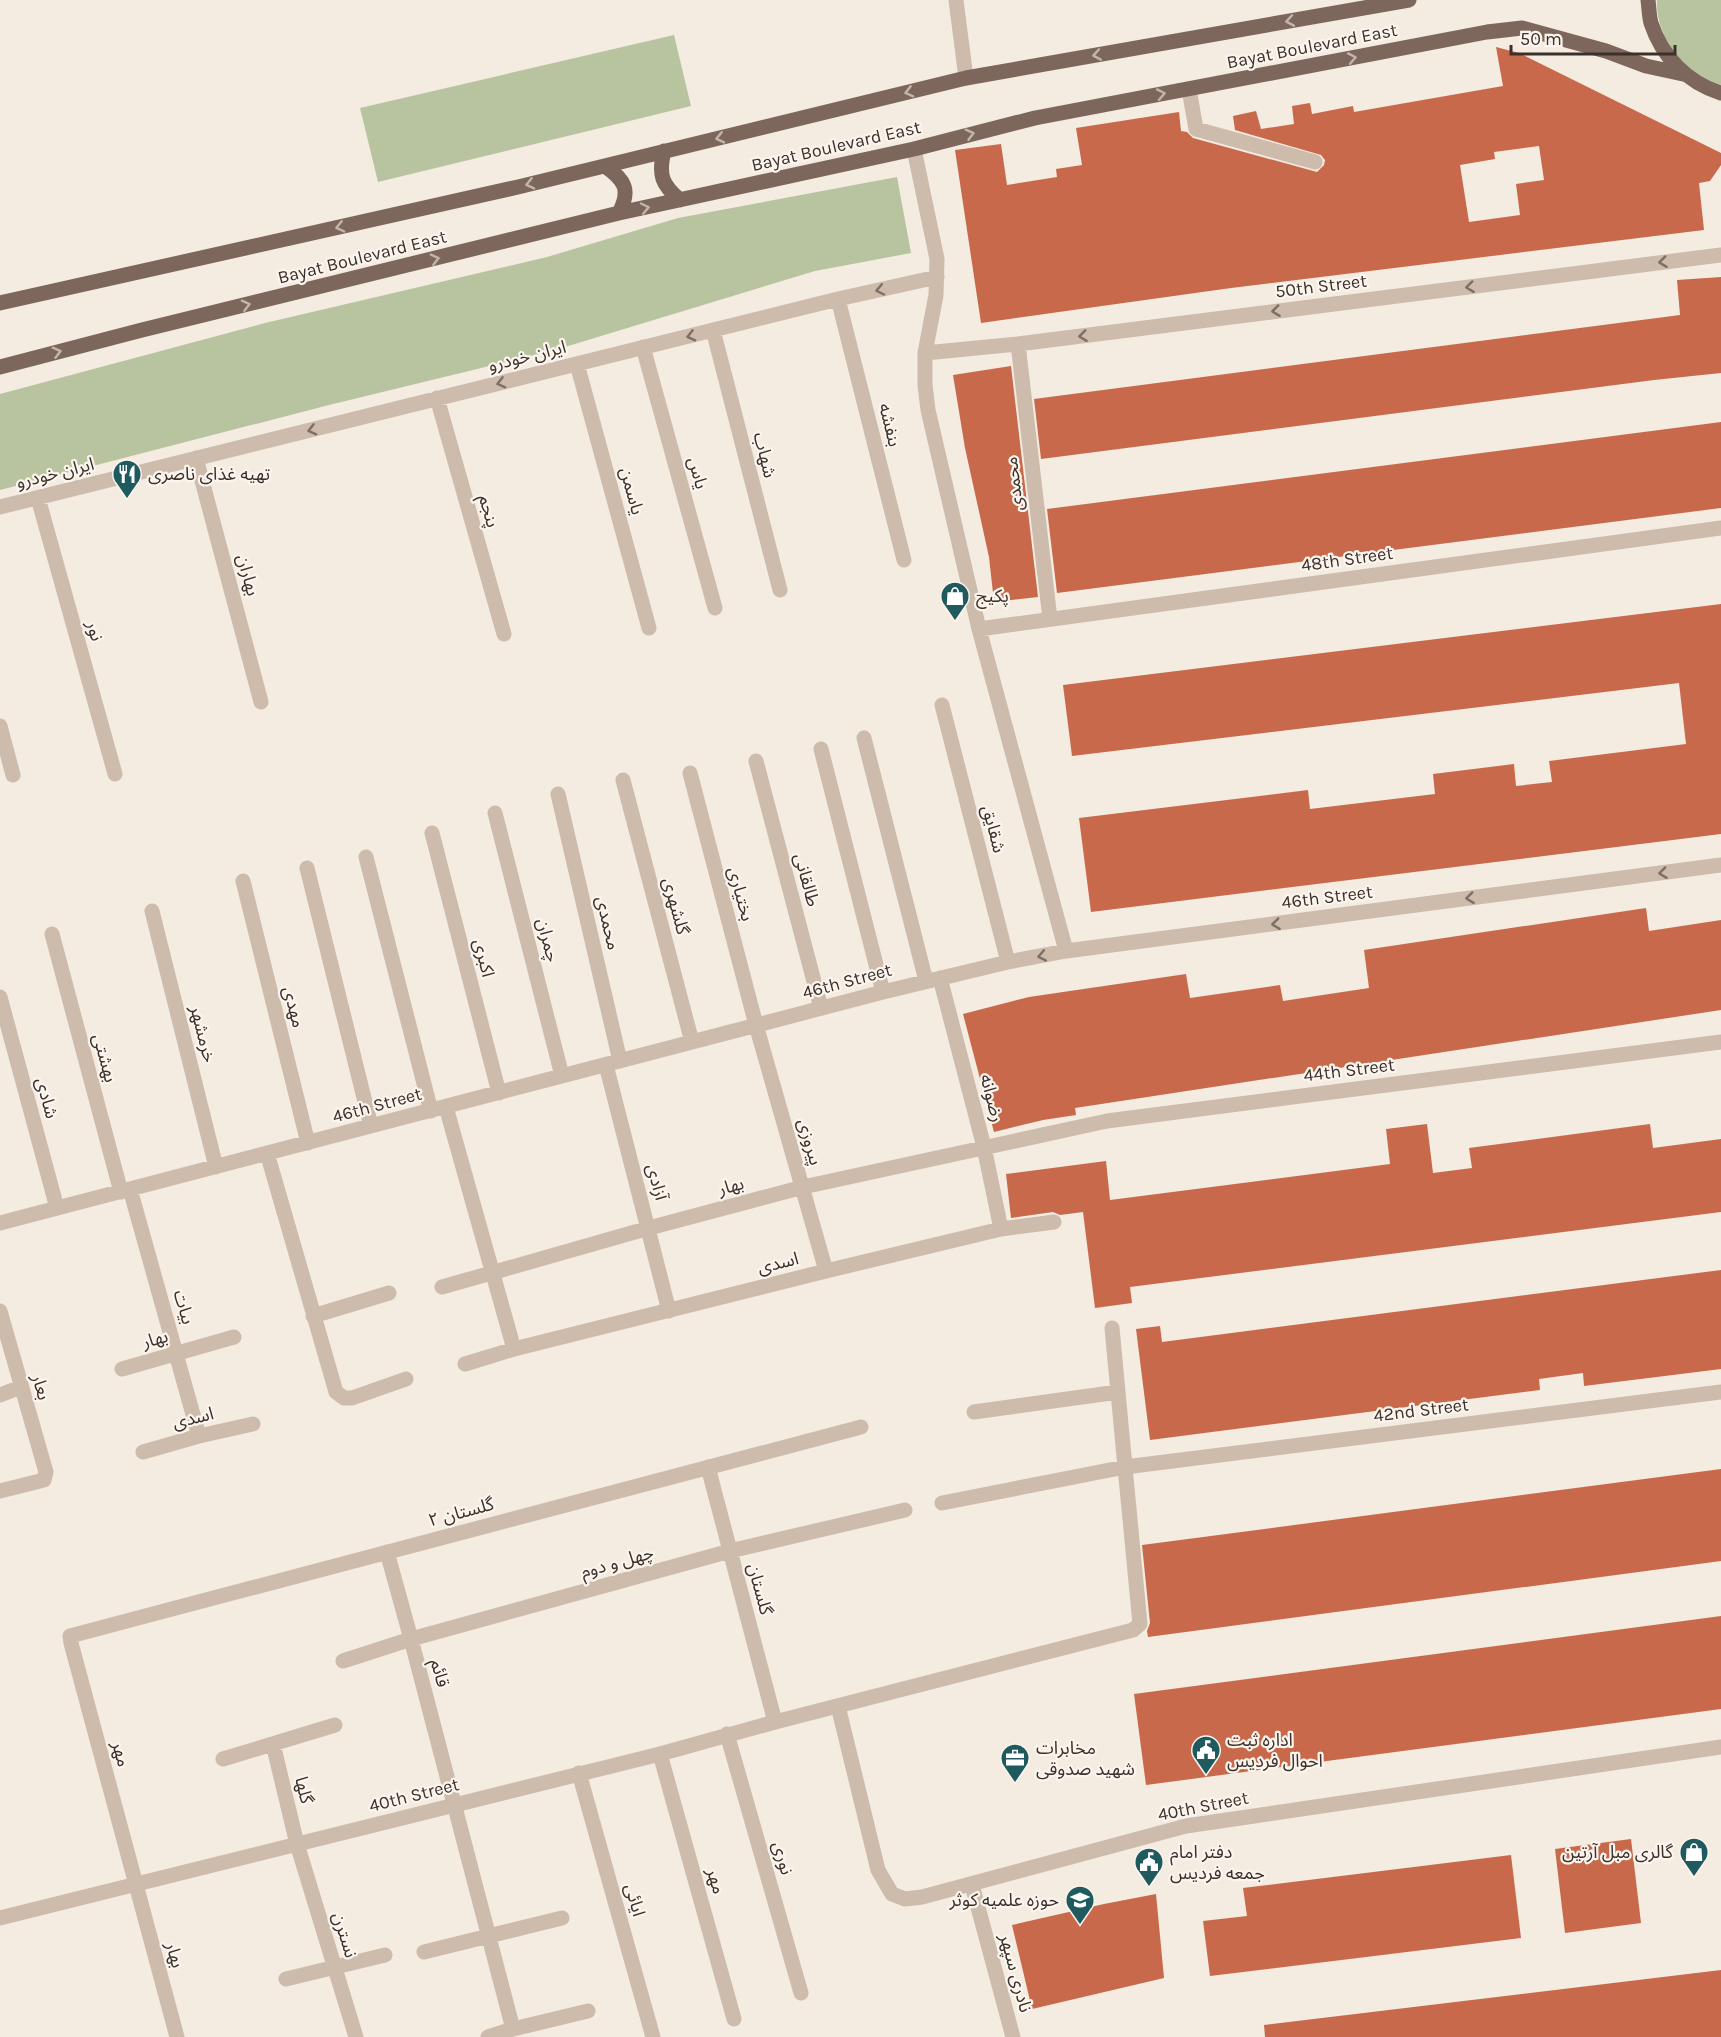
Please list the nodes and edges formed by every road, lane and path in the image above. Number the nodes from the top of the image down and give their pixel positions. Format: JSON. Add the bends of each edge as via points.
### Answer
{"nodes":[{"id":1,"x":956,"y":0,"type":"edge"},
{"id":2,"x":1409,"y":0,"type":"edge"},
{"id":3,"x":1648,"y":0,"type":"edge"},
{"id":4,"x":1683,"y":74,"type":"junction"},
{"id":5,"x":966,"y":78,"type":"junction"},
{"id":6,"x":1189,"y":89,"type":"junction"},
{"id":7,"x":1721,"y":93,"type":"edge"},
{"id":8,"x":914,"y":149,"type":"junction"},
{"id":9,"x":664,"y":152,"type":"junction"},
{"id":10,"x":1316,"y":162,"type":"dead end"},
{"id":11,"x":605,"y":166,"type":"junction"},
{"id":12,"x":680,"y":200,"type":"junction"},
{"id":13,"x":619,"y":213,"type":"junction"},
{"id":14,"x":1721,"y":255,"type":"edge"},
{"id":15,"x":937,"y":277,"type":"junction"},
{"id":16,"x":838,"y":299,"type":"junction"},
{"id":17,"x":0,"y":303,"type":"edge"},
{"id":18,"x":713,"y":330,"type":"junction"},
{"id":19,"x":1018,"y":344,"type":"junction"},
{"id":20,"x":643,"y":348,"type":"junction"},
{"id":21,"x":925,"y":353,"type":"junction"},
{"id":22,"x":577,"y":364,"type":"junction"},
{"id":23,"x":0,"y":367,"type":"edge"},
{"id":24,"x":437,"y":398,"type":"junction"},
{"id":25,"x":196,"y":458,"type":"junction"},
{"id":26,"x":38,"y":498,"type":"junction"},
{"id":27,"x":0,"y":507,"type":"edge"},
{"id":28,"x":1721,"y":528,"type":"edge"},
{"id":29,"x":904,"y":560,"type":"dead end"},
{"id":30,"x":780,"y":590,"type":"dead end"},
{"id":31,"x":715,"y":608,"type":"dead end"},
{"id":32,"x":1050,"y":619,"type":"junction"},
{"id":33,"x":649,"y":628,"type":"dead end"},
{"id":34,"x":979,"y":629,"type":"junction"},
{"id":35,"x":504,"y":634,"type":"dead end"},
{"id":36,"x":261,"y":702,"type":"dead end"},
{"id":37,"x":942,"y":705,"type":"dead end"},
{"id":38,"x":0,"y":726,"type":"edge"},
{"id":39,"x":864,"y":738,"type":"dead end"},
{"id":40,"x":820,"y":748,"type":"dead end"},
{"id":41,"x":756,"y":761,"type":"dead end"},
{"id":42,"x":690,"y":773,"type":"dead end"},
{"id":43,"x":115,"y":774,"type":"dead end"},
{"id":44,"x":13,"y":776,"type":"dead end"},
{"id":45,"x":623,"y":780,"type":"dead end"},
{"id":46,"x":558,"y":794,"type":"dead end"},
{"id":47,"x":495,"y":813,"type":"dead end"},
{"id":48,"x":432,"y":833,"type":"dead end"},
{"id":49,"x":366,"y":857,"type":"dead end"},
{"id":50,"x":1721,"y":865,"type":"edge"},
{"id":51,"x":308,"y":868,"type":"dead end"},
{"id":52,"x":243,"y":881,"type":"dead end"},
{"id":53,"x":152,"y":911,"type":"dead end"},
{"id":54,"x":52,"y":934,"type":"dead end"},
{"id":55,"x":1066,"y":951,"type":"junction"},
{"id":56,"x":1008,"y":962,"type":"junction"},
{"id":57,"x":933,"y":979,"type":"junction"},
{"id":58,"x":883,"y":992,"type":"junction"},
{"id":59,"x":0,"y":997,"type":"edge"},
{"id":60,"x":821,"y":1008,"type":"junction"},
{"id":61,"x":756,"y":1025,"type":"junction"},
{"id":62,"x":692,"y":1042,"type":"junction"},
{"id":63,"x":1721,"y":1042,"type":"edge"},
{"id":64,"x":613,"y":1063,"type":"junction"},
{"id":65,"x":562,"y":1076,"type":"junction"},
{"id":66,"x":499,"y":1093,"type":"junction"},
{"id":67,"x":438,"y":1109,"type":"junction"},
{"id":68,"x":371,"y":1126,"type":"junction"},
{"id":69,"x":308,"y":1143,"type":"junction"},
{"id":70,"x":984,"y":1147,"type":"junction"},
{"id":71,"x":267,"y":1153,"type":"junction"},
{"id":72,"x":216,"y":1167,"type":"junction"},
{"id":73,"x":803,"y":1187,"type":"junction"},
{"id":74,"x":126,"y":1190,"type":"junction"},
{"id":75,"x":57,"y":1208,"type":"junction"},
{"id":76,"x":1054,"y":1222,"type":"dead end"},
{"id":77,"x":0,"y":1223,"type":"edge"},
{"id":78,"x":649,"y":1228,"type":"junction"},
{"id":79,"x":1001,"y":1229,"type":"junction"},
{"id":80,"x":826,"y":1271,"type":"junction"},
{"id":81,"x":491,"y":1273,"type":"junction"},
{"id":82,"x":442,"y":1287,"type":"dead end"},
{"id":83,"x":389,"y":1293,"type":"dead end"},
{"id":84,"x":0,"y":1311,"type":"edge"},
{"id":85,"x":669,"y":1311,"type":"junction"},
{"id":86,"x":314,"y":1316,"type":"junction"},
{"id":87,"x":1112,"y":1328,"type":"dead end"},
{"id":88,"x":234,"y":1337,"type":"dead end"},
{"id":89,"x":514,"y":1349,"type":"junction"},
{"id":90,"x":176,"y":1353,"type":"junction"},
{"id":91,"x":465,"y":1364,"type":"dead end"},
{"id":92,"x":122,"y":1368,"type":"dead end"},
{"id":93,"x":406,"y":1380,"type":"dead end"},
{"id":94,"x":21,"y":1387,"type":"junction"},
{"id":95,"x":1118,"y":1392,"type":"junction"},
{"id":96,"x":1721,"y":1392,"type":"edge"},
{"id":97,"x":0,"y":1395,"type":"edge"},
{"id":98,"x":974,"y":1412,"type":"dead end"},
{"id":99,"x":253,"y":1424,"type":"dead end"},
{"id":100,"x":861,"y":1427,"type":"dead end"},
{"id":101,"x":200,"y":1436,"type":"junction"},
{"id":102,"x":143,"y":1452,"type":"dead end"},
{"id":103,"x":708,"y":1467,"type":"junction"},
{"id":104,"x":1125,"y":1467,"type":"junction"},
{"id":105,"x":0,"y":1491,"type":"edge"},
{"id":106,"x":942,"y":1503,"type":"dead end"},
{"id":107,"x":905,"y":1510,"type":"dead end"},
{"id":108,"x":730,"y":1551,"type":"junction"},
{"id":109,"x":387,"y":1552,"type":"junction"},
{"id":110,"x":70,"y":1636,"type":"joint"},
{"id":111,"x":411,"y":1639,"type":"junction"},
{"id":112,"x":344,"y":1661,"type":"dead end"},
{"id":113,"x":838,"y":1706,"type":"junction"},
{"id":114,"x":775,"y":1722,"type":"junction"},
{"id":115,"x":334,"y":1725,"type":"dead end"},
{"id":116,"x":727,"y":1734,"type":"junction"},
{"id":117,"x":273,"y":1744,"type":"junction"},
{"id":118,"x":1721,"y":1747,"type":"edge"},
{"id":119,"x":660,"y":1754,"type":"junction"},
{"id":120,"x":223,"y":1759,"type":"dead end"},
{"id":121,"x":579,"y":1773,"type":"junction"},
{"id":122,"x":454,"y":1804,"type":"junction"},
{"id":123,"x":297,"y":1844,"type":"junction"},
{"id":124,"x":135,"y":1883,"type":"junction"},
{"id":125,"x":972,"y":1885,"type":"junction"},
{"id":126,"x":0,"y":1918,"type":"edge"},
{"id":127,"x":562,"y":1918,"type":"dead end"},
{"id":128,"x":489,"y":1936,"type":"junction"},
{"id":129,"x":424,"y":1952,"type":"dead end"},
{"id":130,"x":385,"y":1955,"type":"dead end"},
{"id":131,"x":335,"y":1969,"type":"junction"},
{"id":132,"x":286,"y":1979,"type":"dead end"},
{"id":133,"x":801,"y":1993,"type":"dead end"},
{"id":134,"x":588,"y":2011,"type":"dead end"},
{"id":135,"x":734,"y":2019,"type":"dead end"},
{"id":136,"x":513,"y":2029,"type":"junction"},
{"id":137,"x":177,"y":2037,"type":"edge"},
{"id":138,"x":356,"y":2037,"type":"edge"},
{"id":139,"x":488,"y":2037,"type":"edge"},
{"id":140,"x":653,"y":2037,"type":"edge"},
{"id":141,"x":1013,"y":2037,"type":"edge"}],
"edges":[{"from":1,"to":5,"type":"street"},
{"from":2,"to":5,"type":"main road","name":"Bayat Boulevard East","one_way":true},
{"from":3,"to":4,"type":"main road","via":[[1651,22],[1663,50]]},
{"from":6,"to":4,"type":"main road","name":"Bayat Boulevard East","one_way":true,"via":[[1522,28]]},
{"from":4,"to":7,"type":"main road","via":[[1706,89]]},
{"from":5,"to":9,"type":"main road","name":"Bayat Boulevard East","one_way":true},
{"from":8,"to":6,"type":"main road","name":"Bayat Boulevard East","one_way":true,"via":[[1035,118]]},
{"from":6,"to":10,"type":"street","via":[[1196,129]]},
{"from":8,"to":12,"type":"main road","name":"Bayat Boulevard East"},
{"from":8,"to":15,"type":"street","via":[[937,259]]},
{"from":9,"to":11,"type":"main road","name":"Bayat Boulevard East"},
{"from":9,"to":12,"type":"main road","via":[[662,178]]},
{"from":11,"to":13,"type":"main road","via":[[618,175],[625,187],[626,200]]},
{"from":11,"to":17,"type":"main road","name":"Bayat Boulevard East","one_way":true},
{"from":13,"to":12,"type":"main road","name":"Bayat Boulevard East","one_way":true},
{"from":23,"to":13,"type":"main road","name":"Bayat Boulevard East","one_way":true},
{"from":14,"to":19,"type":"street","name":"50th Street","one_way":true},
{"from":15,"to":16,"type":"street","name":"ایران خودرو","one_way":true},
{"from":15,"to":21,"type":"street"},
{"from":16,"to":18,"type":"street","name":"ایران خودرو"},
{"from":16,"to":29,"type":"street","name":"بنفشه"},
{"from":18,"to":20,"type":"street","name":"ایران خودرو","one_way":true},
{"from":18,"to":30,"type":"street","name":"شهاب"},
{"from":19,"to":21,"type":"street","name":"50th Street"},
{"from":19,"to":32,"type":"street","name":"محمدی"},
{"from":20,"to":22,"type":"street","name":"ایران خودرو"},
{"from":20,"to":31,"type":"street","name":"یاس"},
{"from":21,"to":34,"type":"street","via":[[928,410]]},
{"from":22,"to":24,"type":"street","name":"ایران خودرو","one_way":true},
{"from":22,"to":33,"type":"street","name":"یاسمن"},
{"from":24,"to":25,"type":"street","name":"ایران خودرو","one_way":true},
{"from":24,"to":35,"type":"street","name":"پنجم"},
{"from":25,"to":26,"type":"street","name":"ایران خودرو"},
{"from":25,"to":36,"type":"street","name":"بهاران"},
{"from":26,"to":27,"type":"street","name":"ایران خودرو"},
{"from":26,"to":43,"type":"street","name":"نور"},
{"from":28,"to":32,"type":"street","name":"48th Street"},
{"from":32,"to":34,"type":"street","name":"48th Street"},
{"from":34,"to":55,"type":"street"},
{"from":37,"to":56,"type":"street","name":"شقایق"},
{"from":38,"to":44,"type":"street"},
{"from":39,"to":57,"type":"street","name":"رضوانه"},
{"from":40,"to":58,"type":"street"},
{"from":41,"to":60,"type":"street","name":"طالقانی"},
{"from":42,"to":61,"type":"street","name":"بختیاری"},
{"from":45,"to":62,"type":"street","name":"گلشهری"},
{"from":46,"to":64,"type":"street","name":"محمدی"},
{"from":47,"to":65,"type":"street","name":"چمران"},
{"from":48,"to":66,"type":"street","name":"اکبری"},
{"from":49,"to":67,"type":"street"},
{"from":50,"to":55,"type":"street","name":"46th Street","one_way":true},
{"from":51,"to":68,"type":"street"},
{"from":52,"to":69,"type":"street","name":"مهدی"},
{"from":53,"to":72,"type":"street","name":"خرمشهر"},
{"from":54,"to":74,"type":"street","name":"بهشتی"},
{"from":55,"to":56,"type":"street","name":"46th Street","one_way":true},
{"from":56,"to":57,"type":"street","name":"46th Street"},
{"from":57,"to":58,"type":"street","name":"46th Street"},
{"from":57,"to":70,"type":"street","name":"رضوانه"},
{"from":58,"to":60,"type":"street","name":"46th Street"},
{"from":59,"to":75,"type":"street","name":"شادی"},
{"from":60,"to":61,"type":"street","name":"46th Street"},
{"from":61,"to":62,"type":"street","name":"46th Street"},
{"from":61,"to":73,"type":"street","name":"پیروزی"},
{"from":62,"to":64,"type":"street","name":"46th Street"},
{"from":63,"to":70,"type":"street","name":"44th Street","via":[[1107,1121]]},
{"from":64,"to":65,"type":"street","name":"46th Street"},
{"from":64,"to":78,"type":"street","name":"آزادی"},
{"from":65,"to":66,"type":"street","name":"46th Street"},
{"from":66,"to":67,"type":"street","name":"46th Street"},
{"from":67,"to":68,"type":"street","name":"46th Street"},
{"from":67,"to":81,"type":"street"},
{"from":68,"to":69,"type":"street","name":"46th Street"},
{"from":69,"to":71,"type":"street","name":"46th Street"},
{"from":70,"to":73,"type":"street","name":"بهار"},
{"from":70,"to":79,"type":"street","name":"رضوانه"},
{"from":71,"to":72,"type":"street","name":"46th Street"},
{"from":71,"to":86,"type":"street"},
{"from":72,"to":74,"type":"street","name":"46th Street"},
{"from":73,"to":78,"type":"street","name":"بهار"},
{"from":73,"to":80,"type":"street","name":"پیروزی"},
{"from":74,"to":75,"type":"street","name":"46th Street"},
{"from":74,"to":90,"type":"street","name":"بیات"},
{"from":75,"to":77,"type":"street","name":"46th Street"},
{"from":76,"to":79,"type":"street","name":"اسدی"},
{"from":78,"to":81,"type":"street","name":"بهار"},
{"from":78,"to":85,"type":"street","name":"آزادی"},
{"from":79,"to":80,"type":"street","name":"اسدی"},
{"from":80,"to":85,"type":"street","name":"اسدی"},
{"from":81,"to":82,"type":"street","name":"بهار"},
{"from":81,"to":89,"type":"street"},
{"from":83,"to":86,"type":"street"},
{"from":84,"to":94,"type":"street","name":"بعار"},
{"from":85,"to":89,"type":"street","name":"اسدی"},
{"from":86,"to":93,"type":"street","via":[[336,1392],[344,1398]]},
{"from":87,"to":95,"type":"street"},
{"from":88,"to":90,"type":"street","name":"بهار"},
{"from":89,"to":91,"type":"street","name":"اسدی"},
{"from":90,"to":92,"type":"street","name":"بهار"},
{"from":90,"to":101,"type":"street","name":"بیات"},
{"from":94,"to":97,"type":"street"},
{"from":94,"to":105,"type":"street","name":"بعار","via":[[44,1480]]},
{"from":95,"to":98,"type":"street"},
{"from":95,"to":104,"type":"street"},
{"from":96,"to":104,"type":"street","name":"42nd Street"},
{"from":99,"to":101,"type":"street","name":"اسدی"},
{"from":100,"to":103,"type":"street","name":"گلستان ۲"},
{"from":101,"to":102,"type":"street","name":"اسدی"},
{"from":103,"to":108,"type":"street","name":"گلستان"},
{"from":103,"to":109,"type":"street","name":"گلستان ۲"},
{"from":104,"to":106,"type":"street"},
{"from":104,"to":113,"type":"street","name":"40th Street","via":[[1140,1624],[1133,1630]]},
{"from":107,"to":108,"type":"street","name":"چهل و دوم"},
{"from":108,"to":111,"type":"street","name":"چهل و دوم"},
{"from":108,"to":114,"type":"street","name":"گلستان"},
{"from":109,"to":110,"type":"street","name":"گلستان ۲"},
{"from":109,"to":111,"type":"street","name":"قائم"},
{"from":110,"to":124,"type":"street","name":"مهر"},
{"from":111,"to":112,"type":"street","name":"چهل و دوم"},
{"from":111,"to":122,"type":"street","name":"قائم"},
{"from":113,"to":114,"type":"street","name":"40th Street"},
{"from":113,"to":125,"type":"street","name":"40th Street","via":[[878,1870],[892,1894],[914,1898]]},
{"from":114,"to":116,"type":"street","name":"40th Street"},
{"from":115,"to":117,"type":"street"},
{"from":116,"to":119,"type":"street","name":"40th Street"},
{"from":116,"to":133,"type":"street","name":"نوری"},
{"from":117,"to":120,"type":"street"},
{"from":117,"to":123,"type":"street","name":"گلها"},
{"from":118,"to":125,"type":"street","name":"40th Street","via":[[1186,1826]]},
{"from":119,"to":121,"type":"street","name":"40th Street"},
{"from":119,"to":135,"type":"street","name":"مهر"},
{"from":121,"to":122,"type":"street","name":"40th Street"},
{"from":121,"to":140,"type":"street","name":"ایائی"},
{"from":122,"to":123,"type":"street","name":"40th Street"},
{"from":122,"to":128,"type":"street","name":"قائم"},
{"from":123,"to":124,"type":"street","name":"40th Street"},
{"from":123,"to":131,"type":"street","name":"نسترن"},
{"from":124,"to":126,"type":"street","name":"40th Street"},
{"from":124,"to":137,"type":"street","name":"بهار"},
{"from":125,"to":141,"type":"street","name":"نادری سپهر"},
{"from":127,"to":128,"type":"street"},
{"from":128,"to":129,"type":"street"},
{"from":128,"to":136,"type":"street","name":"قائم"},
{"from":130,"to":131,"type":"street"},
{"from":131,"to":132,"type":"street"},
{"from":131,"to":138,"type":"street","name":"نسترن"},
{"from":134,"to":136,"type":"street"},
{"from":136,"to":139,"type":"street"}]}
